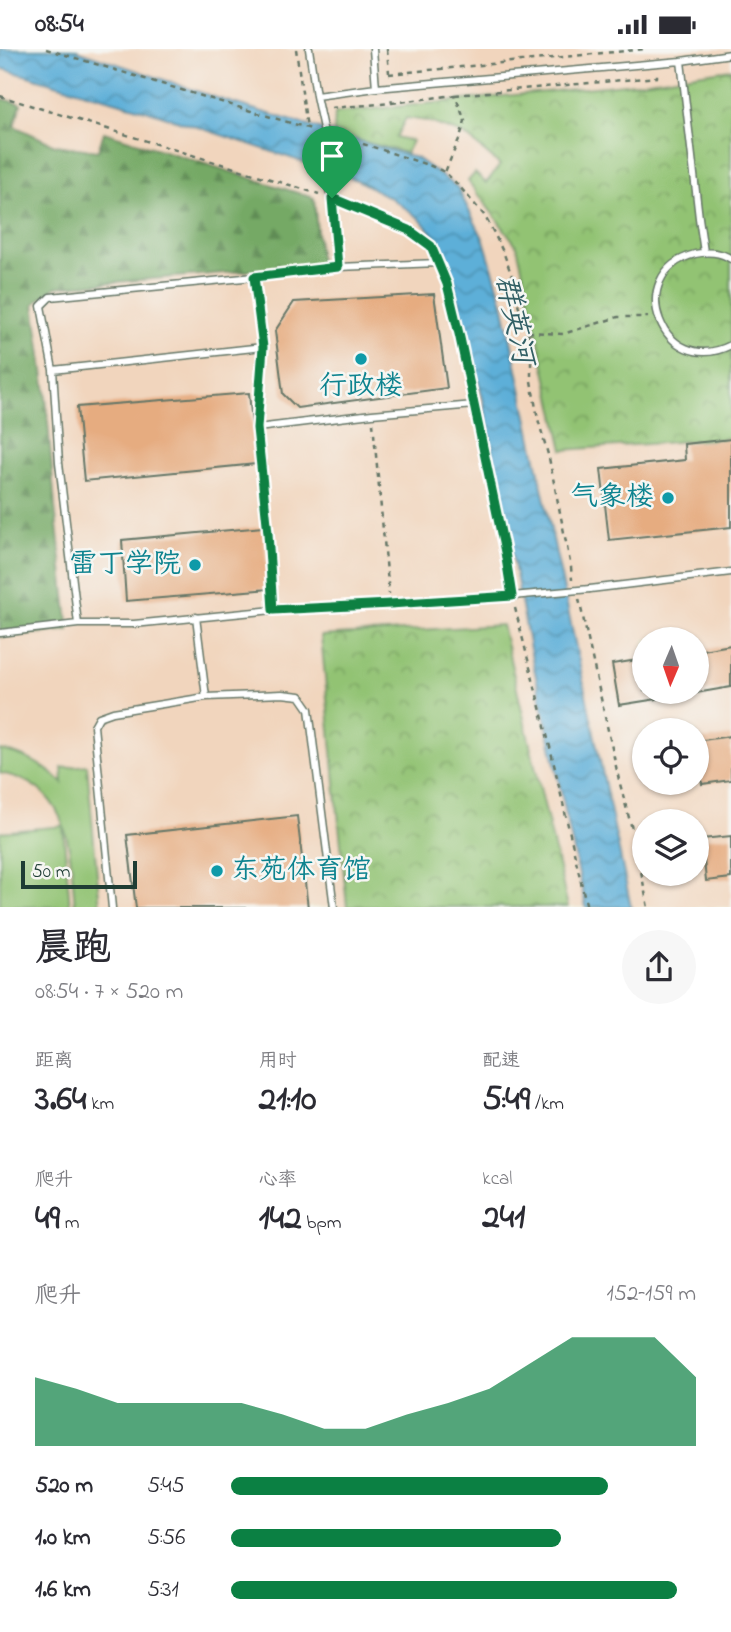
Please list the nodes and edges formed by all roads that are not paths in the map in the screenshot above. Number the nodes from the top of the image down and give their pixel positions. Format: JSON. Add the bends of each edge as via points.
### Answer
{"nodes":[{"id":1,"x":310,"y":49,"type":"edge"},
{"id":2,"x":373,"y":49,"type":"edge"},
{"id":3,"x":731,"y":54,"type":"edge"},
{"id":4,"x":681,"y":61,"type":"junction"},
{"id":5,"x":376,"y":88,"type":"junction"},
{"id":6,"x":316,"y":96,"type":"junction"},
{"id":7,"x":704,"y":252,"type":"junction"},
{"id":8,"x":731,"y":259,"type":"edge"},
{"id":9,"x":338,"y":267,"type":"junction"},
{"id":10,"x":254,"y":277,"type":"junction"},
{"id":11,"x":731,"y":345,"type":"edge"},
{"id":12,"x":263,"y":347,"type":"junction"},
{"id":13,"x":53,"y":370,"type":"junction"},
{"id":14,"x":474,"y":405,"type":"junction"},
{"id":15,"x":257,"y":428,"type":"junction"},
{"id":16,"x":731,"y":572,"type":"edge"},
{"id":17,"x":512,"y":596,"type":"junction"},
{"id":18,"x":273,"y":610,"type":"junction"},
{"id":19,"x":195,"y":618,"type":"junction"},
{"id":20,"x":78,"y":624,"type":"junction"},
{"id":21,"x":0,"y":633,"type":"edge"},
{"id":22,"x":206,"y":697,"type":"junction"},
{"id":23,"x":112,"y":907,"type":"edge"},
{"id":24,"x":334,"y":907,"type":"edge"}],
"edges":[{"from":1,"to":6,"type":"lane"},
{"from":2,"to":5,"type":"lane"},
{"from":3,"to":4,"type":"lane"},
{"from":4,"to":5,"type":"lane"},
{"from":4,"to":7,"type":"lane"},
{"from":5,"to":6,"type":"lane"},
{"from":6,"to":9,"type":"lane"},
{"from":7,"to":8,"type":"lane"},
{"from":7,"to":11,"type":"lane","via":[[683,257],[667,270],[657,289],[656,310],[663,330],[678,345],[698,352]]},
{"from":9,"to":10,"type":"lane"},
{"from":9,"to":14,"type":"lane","via":[[438,263]]},
{"from":10,"to":12,"type":"lane"},
{"from":10,"to":13,"type":"lane","via":[[50,297],[41,306]]},
{"from":12,"to":13,"type":"lane"},
{"from":12,"to":15,"type":"lane"},
{"from":13,"to":20,"type":"lane"},
{"from":14,"to":15,"type":"lane"},
{"from":14,"to":17,"type":"lane"},
{"from":15,"to":18,"type":"lane"},
{"from":16,"to":17,"type":"lane","bridge":true},
{"from":17,"to":18,"type":"lane"},
{"from":18,"to":19,"type":"lane"},
{"from":19,"to":20,"type":"lane"},
{"from":19,"to":22,"type":"lane"},
{"from":20,"to":21,"type":"lane"},
{"from":22,"to":23,"type":"lane","via":[[113,712],[99,717],[94,726]]},
{"from":22,"to":24,"type":"lane","via":[[300,696],[309,709]]}]}
